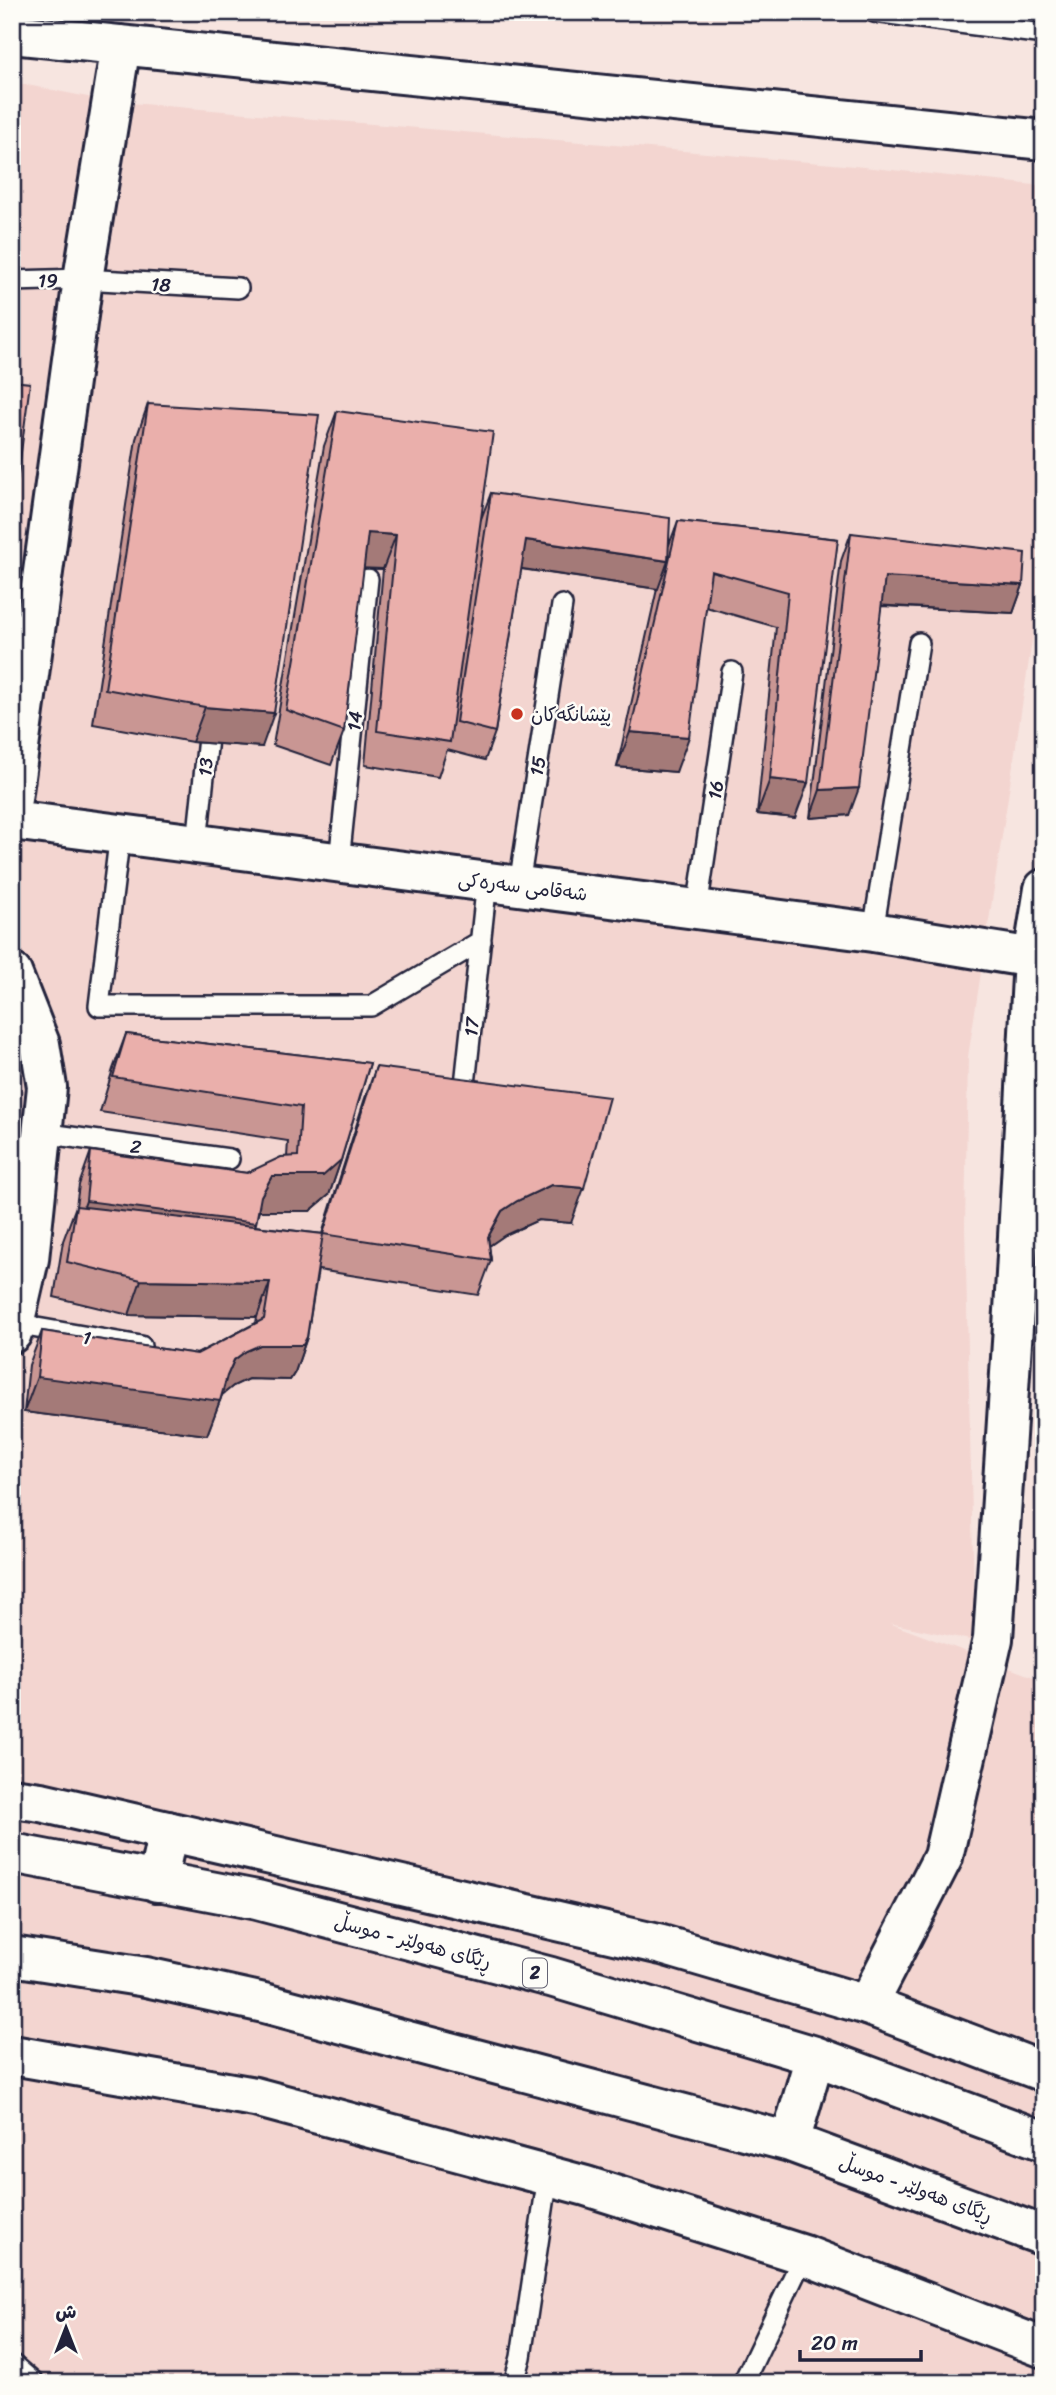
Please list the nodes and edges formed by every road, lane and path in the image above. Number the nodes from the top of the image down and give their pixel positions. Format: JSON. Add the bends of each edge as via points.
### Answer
{"nodes":[{"id":1,"x":874,"y":12,"type":"edge"},
{"id":2,"x":12,"y":34,"type":"edge"},
{"id":3,"x":1044,"y":34,"type":"edge"},
{"id":4,"x":121,"y":45,"type":"junction"},
{"id":5,"x":1044,"y":140,"type":"edge"},
{"id":6,"x":83,"y":279,"type":"junction"},
{"id":7,"x":12,"y":281,"type":"edge"},
{"id":8,"x":238,"y":288,"type":"dead end"},
{"id":9,"x":369,"y":579,"type":"edge"},
{"id":10,"x":562,"y":605,"type":"dead end"},
{"id":11,"x":919,"y":643,"type":"dead end"},
{"id":12,"x":732,"y":672,"type":"dead end"},
{"id":13,"x":212,"y":697,"type":"edge"},
{"id":14,"x":12,"y":799,"type":"edge"},
{"id":15,"x":12,"y":820,"type":"edge"},
{"id":16,"x":120,"y":833,"type":"junction"},
{"id":17,"x":197,"y":843,"type":"junction"},
{"id":18,"x":339,"y":862,"type":"junction"},
{"id":19,"x":503,"y":883,"type":"junction"},
{"id":20,"x":1044,"y":889,"type":"edge"},
{"id":21,"x":697,"y":909,"type":"junction"},
{"id":22,"x":873,"y":932,"type":"junction"},
{"id":23,"x":481,"y":941,"type":"junction"},
{"id":24,"x":1033,"y":958,"type":"junction"},
{"id":25,"x":12,"y":973,"type":"edge"},
{"id":26,"x":1035,"y":1080,"type":"edge"},
{"id":27,"x":461,"y":1119,"type":"edge"},
{"id":28,"x":42,"y":1133,"type":"junction"},
{"id":29,"x":229,"y":1159,"type":"dead end"},
{"id":30,"x":13,"y":1329,"type":"edge"},
{"id":31,"x":160,"y":1349,"type":"edge"},
{"id":32,"x":12,"y":1798,"type":"edge"},
{"id":33,"x":168,"y":1831,"type":"junction"},
{"id":34,"x":12,"y":1853,"type":"edge"},
{"id":35,"x":157,"y":1882,"type":"junction"},
{"id":36,"x":12,"y":1956,"type":"edge"},
{"id":37,"x":867,"y":2005,"type":"junction"},
{"id":38,"x":12,"y":2055,"type":"edge"},
{"id":39,"x":815,"y":2056,"type":"junction"},
{"id":40,"x":1044,"y":2072,"type":"edge"},
{"id":41,"x":1044,"y":2141,"type":"edge"},
{"id":42,"x":790,"y":2142,"type":"junction"},
{"id":43,"x":548,"y":2176,"type":"junction"},
{"id":44,"x":1044,"y":2236,"type":"edge"},
{"id":45,"x":804,"y":2255,"type":"junction"},
{"id":46,"x":1044,"y":2348,"type":"edge"},
{"id":47,"x":12,"y":2364,"type":"edge"},
{"id":48,"x":34,"y":2383,"type":"edge"},
{"id":49,"x":514,"y":2383,"type":"edge"},
{"id":50,"x":743,"y":2383,"type":"edge"}],
"edges":[{"from":1,"to":3,"type":"lane"},
{"from":2,"to":4,"type":"main road"},
{"from":4,"to":5,"type":"main road"},
{"from":4,"to":6,"type":"main road"},
{"from":6,"to":7,"type":"lane","name":"19"},
{"from":6,"to":8,"type":"lane","name":"18"},
{"from":6,"to":14,"type":"main road"},
{"from":9,"to":18,"type":"lane","name":"14"},
{"from":10,"to":19,"type":"lane","name":"15"},
{"from":11,"to":22,"type":"lane"},
{"from":12,"to":21,"type":"lane","name":"16"},
{"from":13,"to":17,"type":"lane","name":"13"},
{"from":15,"to":16,"type":"main road","name":"شەقامی سەرەکی"},
{"from":16,"to":17,"type":"main road","name":"شەقامی سەرەکی"},
{"from":16,"to":23,"type":"lane","via":[[99,1006],[371,1006]]},
{"from":17,"to":18,"type":"main road","name":"شەقامی سەرەکی"},
{"from":18,"to":19,"type":"main road","name":"شەقامی سەرەکی"},
{"from":19,"to":21,"type":"main road","name":"شەقامی سەرەکی"},
{"from":19,"to":23,"type":"lane","name":"17"},
{"from":20,"to":24,"type":"main road"},
{"from":21,"to":22,"type":"main road","name":"شەقامی سەرەکی"},
{"from":22,"to":24,"type":"main road","name":"شەقامی سەرەکی"},
{"from":23,"to":27,"type":"lane","name":"17"},
{"from":24,"to":26,"type":"main road"},
{"from":25,"to":28,"type":"main road","via":[[40,1044],[47,1087]]},
{"from":26,"to":37,"type":"main road","via":[[993,1639],[943,1857]]},
{"from":28,"to":29,"type":"lane","name":"2"},
{"from":28,"to":30,"type":"main road","via":[[29,1259]]},
{"from":30,"to":31,"type":"lane","name":"1"},
{"from":32,"to":33,"type":"main road"},
{"from":33,"to":35,"type":"main road"},
{"from":33,"to":37,"type":"main road","via":[[662,1945]]},
{"from":34,"to":35,"type":"main road","name":"ڕێگای هەولێر - موسڵ","number":"2"},
{"from":35,"to":39,"type":"main road","name":"ڕێگای هەولێر - موسڵ","number":"2","via":[[257,1900],[551,1977]]},
{"from":36,"to":42,"type":"main road","name":"ڕێگای هەولێر - موسڵ","via":[[145,1977],[264,2003]]},
{"from":37,"to":40,"type":"main road"},
{"from":38,"to":43,"type":"main road","via":[[255,2097]]},
{"from":39,"to":41,"type":"main road","name":"ڕێگای هەولێر - موسڵ","number":"2"},
{"from":39,"to":42,"type":"main road"},
{"from":42,"to":44,"type":"main road","name":"ڕێگای هەولێر - موسڵ"},
{"from":43,"to":45,"type":"main road"},
{"from":43,"to":49,"type":"lane"},
{"from":45,"to":46,"type":"main road"},
{"from":45,"to":50,"type":"lane"},
{"from":47,"to":48,"type":"lane"}]}
